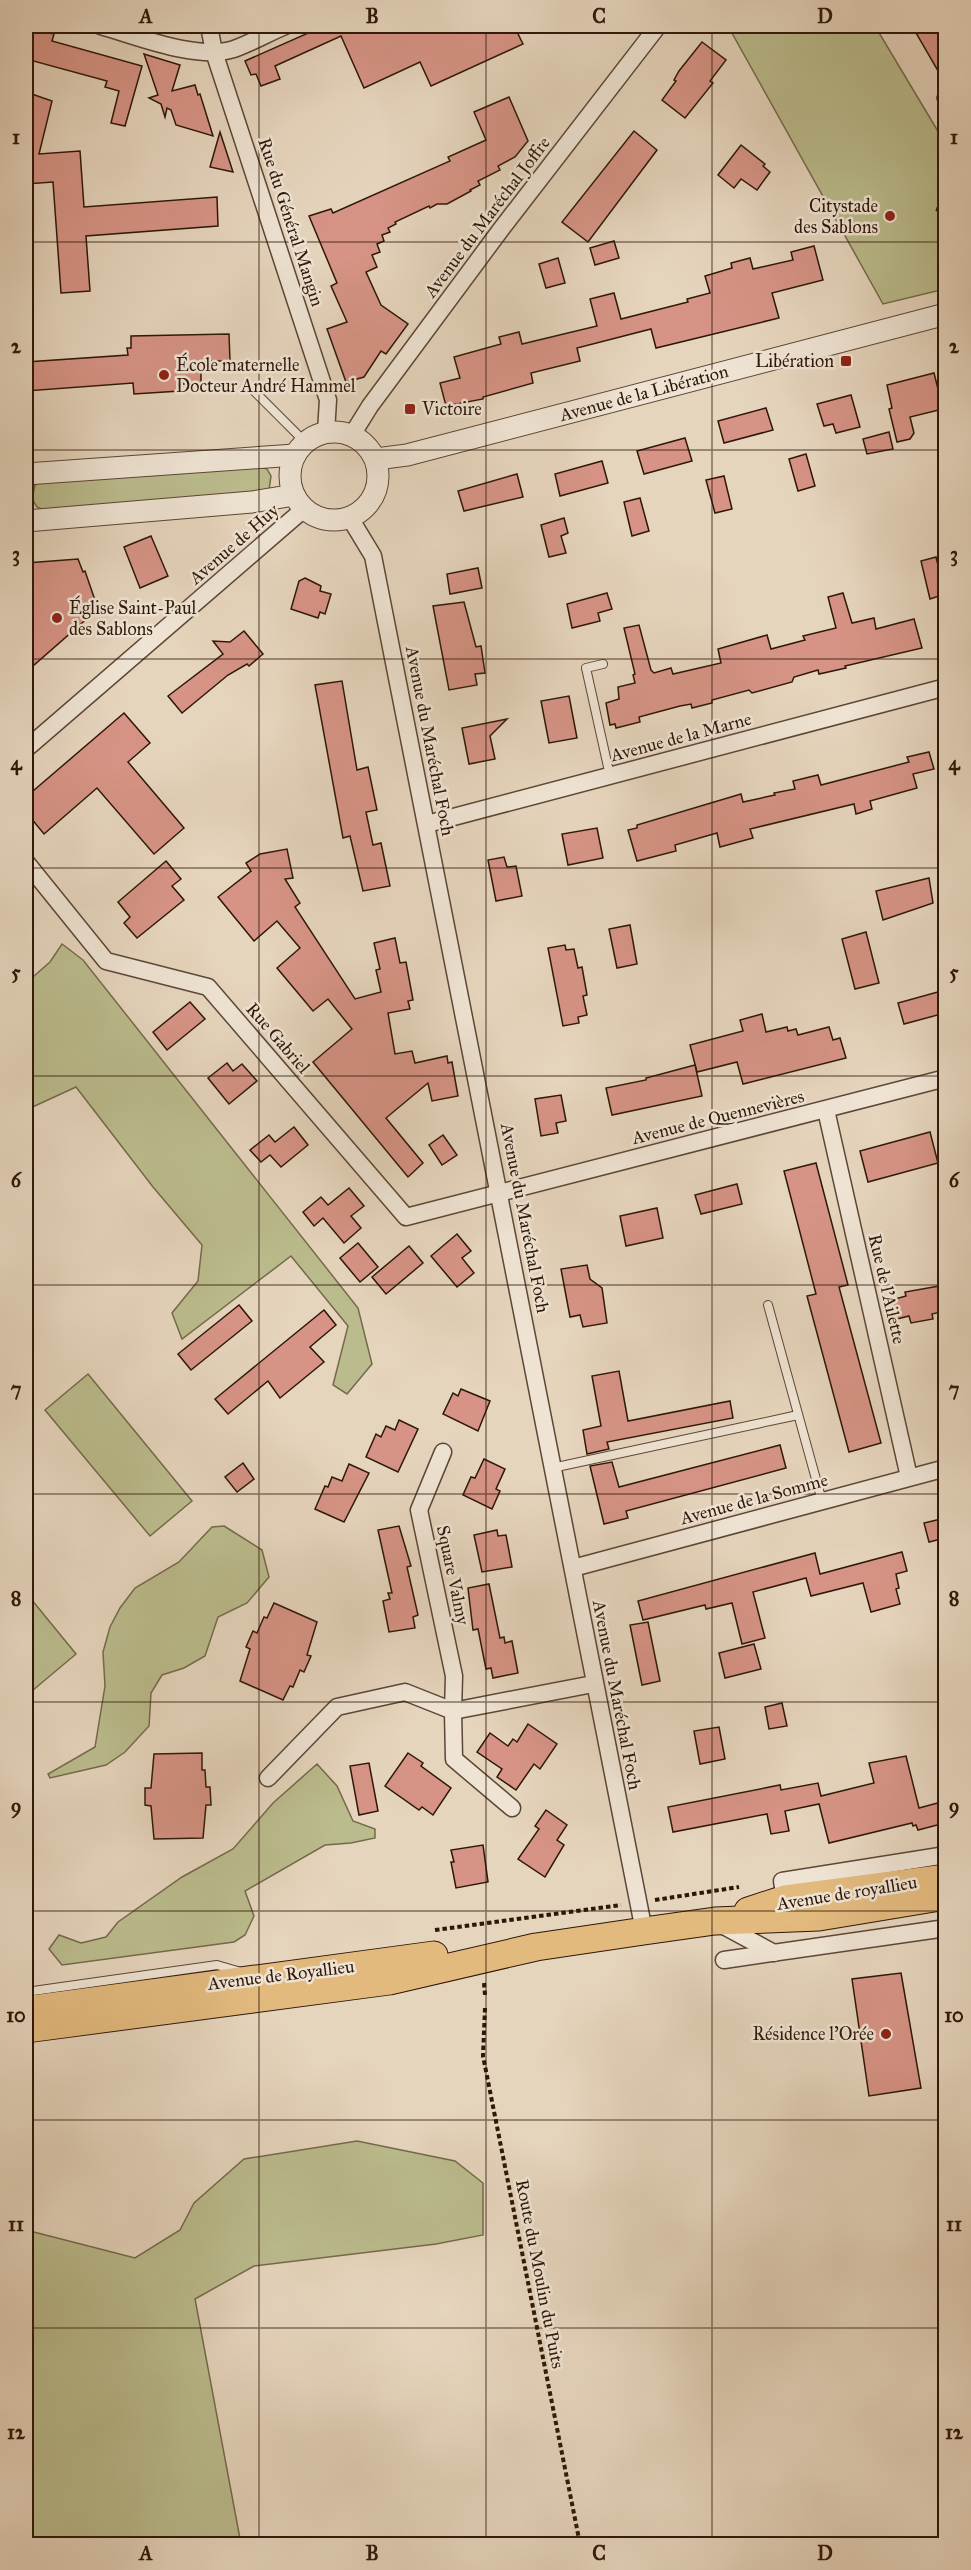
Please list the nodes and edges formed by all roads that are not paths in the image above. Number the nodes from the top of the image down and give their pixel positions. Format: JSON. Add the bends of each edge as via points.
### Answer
{"nodes":[{"id":1,"x":101,"y":26,"type":"edge"},
{"id":2,"x":209,"y":26,"type":"edge"},
{"id":3,"x":285,"y":26,"type":"edge"},
{"id":4,"x":658,"y":26,"type":"edge"},
{"id":5,"x":214,"y":52,"type":"junction"},
{"id":6,"x":945,"y":314,"type":"edge"},
{"id":7,"x":254,"y":391,"type":"dead end"},
{"id":8,"x":326,"y":432,"type":"junction"},
{"id":9,"x":352,"y":435,"type":"junction"},
{"id":10,"x":300,"y":449,"type":"junction"},
{"id":11,"x":376,"y":459,"type":"junction"},
{"id":12,"x":26,"y":474,"type":"edge"},
{"id":13,"x":299,"y":502,"type":"junction"},
{"id":14,"x":350,"y":518,"type":"junction"},
{"id":15,"x":26,"y":521,"type":"edge"},
{"id":16,"x":603,"y":664,"type":"dead end"},
{"id":17,"x":945,"y":687,"type":"edge"},
{"id":18,"x":26,"y":749,"type":"edge"},
{"id":19,"x":610,"y":776,"type":"junction"},
{"id":20,"x":427,"y":824,"type":"junction"},
{"id":21,"x":26,"y":862,"type":"edge"},
{"id":22,"x":945,"y":1078,"type":"edge"},
{"id":23,"x":826,"y":1110,"type":"junction"},
{"id":24,"x":500,"y":1193,"type":"junction"},
{"id":25,"x":768,"y":1305,"type":"dead end"},
{"id":26,"x":798,"y":1415,"type":"junction"},
{"id":27,"x":443,"y":1452,"type":"dead end"},
{"id":28,"x":552,"y":1468,"type":"junction"},
{"id":29,"x":945,"y":1468,"type":"edge"},
{"id":30,"x":909,"y":1477,"type":"junction"},
{"id":31,"x":822,"y":1501,"type":"junction"},
{"id":32,"x":573,"y":1568,"type":"junction"},
{"id":33,"x":593,"y":1684,"type":"junction"},
{"id":34,"x":453,"y":1711,"type":"junction"},
{"id":35,"x":268,"y":1778,"type":"dead end"},
{"id":36,"x":512,"y":1808,"type":"dead end"},
{"id":37,"x":945,"y":1855,"type":"edge"},
{"id":38,"x":945,"y":1878,"type":"edge"},
{"id":39,"x":783,"y":1890,"type":"junction"},
{"id":40,"x":945,"y":1896,"type":"edge"},
{"id":41,"x":715,"y":1922,"type":"junction"},
{"id":42,"x":945,"y":1928,"type":"edge"},
{"id":43,"x":644,"y":1931,"type":"junction"},
{"id":44,"x":536,"y":1947,"type":"junction"},
{"id":45,"x":774,"y":1953,"type":"junction"},
{"id":46,"x":724,"y":1960,"type":"dead end"},
{"id":47,"x":261,"y":1977,"type":"junction"},
{"id":48,"x":26,"y":1992,"type":"edge"},
{"id":49,"x":26,"y":2010,"type":"edge"},
{"id":50,"x":26,"y":2029,"type":"edge"}],
"edges":[{"from":1,"to":5,"type":"street","via":[[193,51]]},
{"from":2,"to":5,"type":"street","name":"Rue du Général Mangin"},
{"from":3,"to":5,"type":"street","via":[[232,49]]},
{"from":4,"to":9,"type":"street","name":"Avenue du Maréchal Joffre","via":[[502,228]]},
{"from":5,"to":8,"type":"street","name":"Rue du Général Mangin","via":[[327,400]]},
{"from":6,"to":11,"type":"street","name":"Avenue de la Libération","via":[[418,452]]},
{"from":7,"to":10,"type":"lane"},
{"from":8,"to":9,"type":"street"},
{"from":8,"to":10,"type":"street"},
{"from":9,"to":11,"type":"street"},
{"from":10,"to":12,"type":"street"},
{"from":10,"to":13,"type":"street","via":[[290,475]]},
{"from":11,"to":14,"type":"street","via":[[379,476],[375,494],[365,508]]},
{"from":13,"to":14,"type":"street","via":[[318,517]]},
{"from":13,"to":15,"type":"street","via":[[252,502]]},
{"from":13,"to":18,"type":"street","name":"Avenue de Huy"},
{"from":14,"to":20,"type":"street","name":"Avenue du Maréchal Foch","via":[[373,556]]},
{"from":16,"to":19,"type":"lane","via":[[586,668]]},
{"from":17,"to":19,"type":"street","name":"Avenue de la Marne"},
{"from":19,"to":20,"type":"street","name":"Avenue de la Marne"},
{"from":20,"to":24,"type":"street","name":"Avenue du Maréchal Foch"},
{"from":21,"to":24,"type":"street","name":"Rue Gabriel","via":[[106,961],[208,987],[406,1217]]},
{"from":22,"to":23,"type":"street","name":"Avenue de Quennevières"},
{"from":23,"to":24,"type":"street","name":"Avenue de Quennevières"},
{"from":23,"to":30,"type":"street","name":"Rue de l'Ailette"},
{"from":24,"to":28,"type":"street","name":"Avenue du Maréchal Foch"},
{"from":25,"to":26,"type":"lane"},
{"from":26,"to":28,"type":"lane"},
{"from":26,"to":31,"type":"lane"},
{"from":27,"to":34,"type":"street","name":"Square Valmy","via":[[419,1510],[454,1676]]},
{"from":28,"to":32,"type":"street","name":"Avenue du Maréchal Foch"},
{"from":29,"to":30,"type":"street","name":"Avenue de la Somme"},
{"from":30,"to":31,"type":"street","name":"Avenue de la Somme"},
{"from":31,"to":32,"type":"street","name":"Avenue de la Somme"},
{"from":32,"to":33,"type":"street","name":"Avenue du Maréchal Foch"},
{"from":33,"to":34,"type":"street"},
{"from":33,"to":43,"type":"street","name":"Avenue du Maréchal Foch"},
{"from":34,"to":35,"type":"street","via":[[405,1692],[337,1707]]},
{"from":34,"to":36,"type":"street","name":"Square Valmy","via":[[454,1759]]},
{"from":37,"to":39,"type":"street","name":"Avenue de Royallieu"},
{"from":38,"to":39,"type":"main road","name":"Avenue de royallieu"},
{"from":39,"to":41,"type":"main road","name":"Avenue de royallieu"},
{"from":40,"to":41,"type":"main road","name":"Avenue de Royallieu","via":[[819,1917]]},
{"from":41,"to":43,"type":"main road"},
{"from":41,"to":45,"type":"street"},
{"from":42,"to":45,"type":"street"},
{"from":43,"to":44,"type":"main road"},
{"from":44,"to":47,"type":"main road","name":"Avenue de Royallieu","via":[[481,1949]]},
{"from":44,"to":50,"type":"main road","name":"Avenue de Royallieu","via":[[389,1981]]},
{"from":45,"to":46,"type":"street"},
{"from":47,"to":48,"type":"lane","via":[[217,1965]]},
{"from":47,"to":49,"type":"main road","name":"Avenue de Royallieu"}]}
